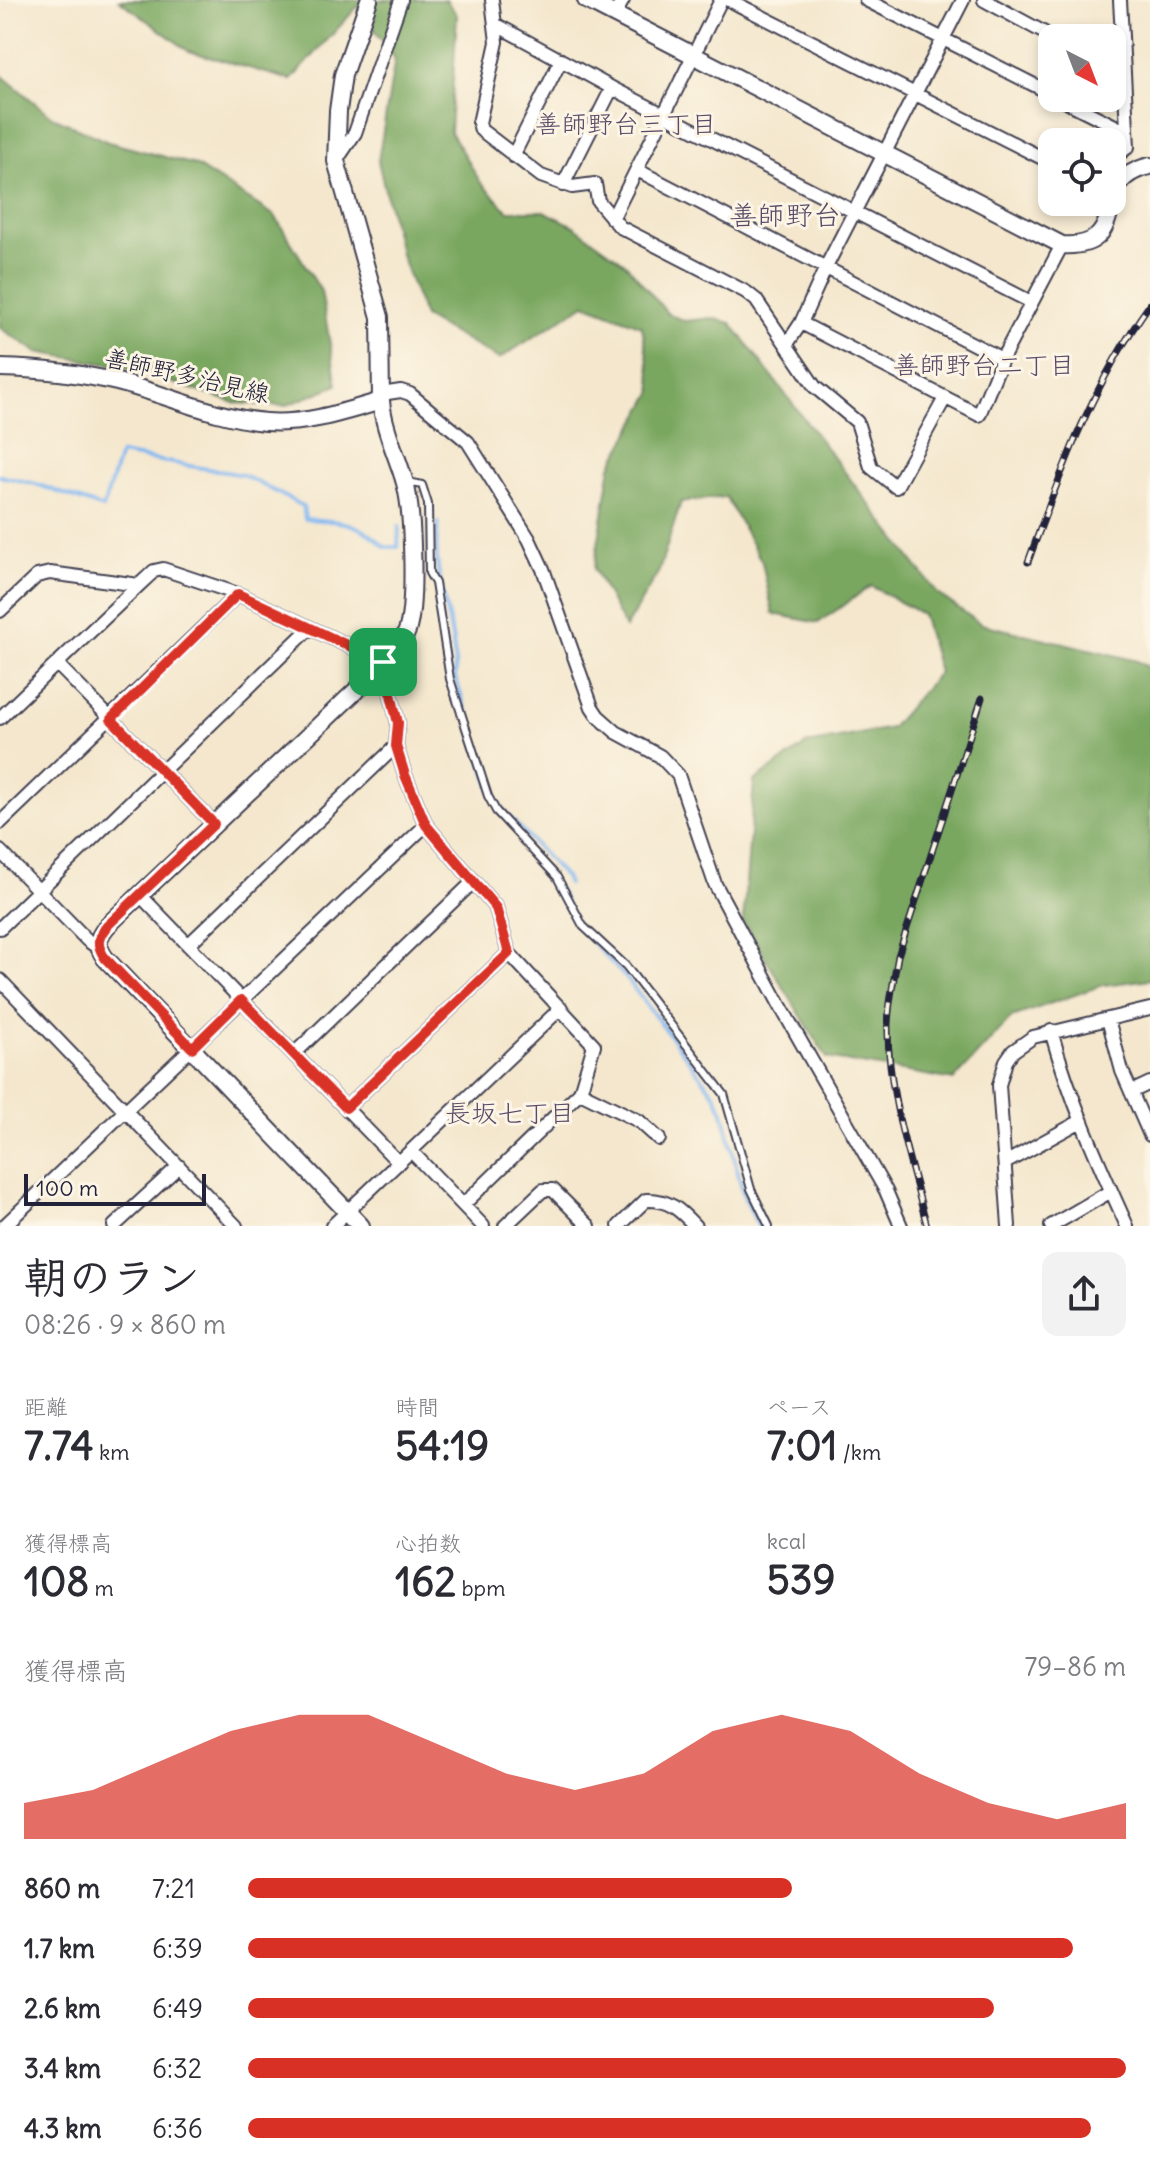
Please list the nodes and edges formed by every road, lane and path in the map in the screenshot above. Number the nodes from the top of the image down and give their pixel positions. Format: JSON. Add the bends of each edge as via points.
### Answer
{"nodes":[{"id":1,"x":369,"y":0,"type":"edge"},
{"id":2,"x":401,"y":0,"type":"edge"},
{"id":3,"x":492,"y":0,"type":"edge"},
{"id":4,"x":586,"y":0,"type":"edge"},
{"id":5,"x":721,"y":0,"type":"edge"},
{"id":6,"x":729,"y":0,"type":"edge"},
{"id":7,"x":963,"y":0,"type":"edge"},
{"id":8,"x":984,"y":0,"type":"edge"},
{"id":9,"x":1119,"y":1,"type":"edge"},
{"id":10,"x":873,"y":2,"type":"edge"},
{"id":11,"x":619,"y":7,"type":"edge"},
{"id":12,"x":495,"y":24,"type":"junction"},
{"id":13,"x":1118,"y":24,"type":"edge"},
{"id":14,"x":1038,"y":29,"type":"edge"},
{"id":15,"x":944,"y":39,"type":"junction"},
{"id":16,"x":693,"y":57,"type":"junction"},
{"id":17,"x":561,"y":60,"type":"junction"},
{"id":18,"x":1038,"y":87,"type":"edge"},
{"id":19,"x":612,"y":88,"type":"junction"},
{"id":20,"x":914,"y":95,"type":"junction"},
{"id":21,"x":1087,"y":112,"type":"edge"},
{"id":22,"x":1124,"y":112,"type":"edge"},
{"id":23,"x":664,"y":115,"type":"junction"},
{"id":24,"x":1127,"y":132,"type":"junction"},
{"id":25,"x":1126,"y":148,"type":"edge"},
{"id":26,"x":884,"y":153,"type":"junction"},
{"id":27,"x":513,"y":156,"type":"junction"},
{"id":28,"x":1038,"y":156,"type":"edge"},
{"id":29,"x":336,"y":161,"type":"junction"},
{"id":30,"x":1150,"y":166,"type":"edge"},
{"id":31,"x":637,"y":170,"type":"junction"},
{"id":32,"x":1126,"y":175,"type":"edge"},
{"id":33,"x":563,"y":185,"type":"junction"},
{"id":34,"x":854,"y":212,"type":"junction"},
{"id":35,"x":1109,"y":216,"type":"edge"},
{"id":36,"x":612,"y":219,"type":"junction"},
{"id":37,"x":1062,"y":245,"type":"junction"},
{"id":38,"x":826,"y":267,"type":"junction"},
{"id":39,"x":1031,"y":302,"type":"junction"},
{"id":40,"x":801,"y":323,"type":"junction"},
{"id":41,"x":787,"y":344,"type":"junction"},
{"id":42,"x":1002,"y":359,"type":"junction"},
{"id":43,"x":0,"y":368,"type":"edge"},
{"id":44,"x":381,"y":398,"type":"junction"},
{"id":45,"x":945,"y":398,"type":"junction"},
{"id":46,"x":405,"y":481,"type":"junction"},
{"id":47,"x":139,"y":585,"type":"junction"},
{"id":48,"x":238,"y":594,"type":"junction"},
{"id":49,"x":0,"y":611,"type":"edge"},
{"id":50,"x":310,"y":628,"type":"junction"},
{"id":51,"x":383,"y":662,"type":"junction"},
{"id":52,"x":57,"y":664,"type":"junction"},
{"id":53,"x":0,"y":718,"type":"edge"},
{"id":54,"x":111,"y":719,"type":"junction"},
{"id":55,"x":396,"y":746,"type":"junction"},
{"id":56,"x":162,"y":773,"type":"junction"},
{"id":57,"x":0,"y":823,"type":"edge"},
{"id":58,"x":214,"y":824,"type":"junction"},
{"id":59,"x":426,"y":825,"type":"junction"},
{"id":60,"x":0,"y":851,"type":"edge"},
{"id":61,"x":473,"y":882,"type":"junction"},
{"id":62,"x":40,"y":892,"type":"junction"},
{"id":63,"x":140,"y":895,"type":"junction"},
{"id":64,"x":0,"y":928,"type":"edge"},
{"id":65,"x":188,"y":945,"type":"junction"},
{"id":66,"x":98,"y":948,"type":"junction"},
{"id":67,"x":509,"y":953,"type":"junction"},
{"id":68,"x":0,"y":980,"type":"edge"},
{"id":69,"x":241,"y":1000,"type":"junction"},
{"id":70,"x":561,"y":1008,"type":"junction"},
{"id":71,"x":1150,"y":1009,"type":"edge"},
{"id":72,"x":1108,"y":1019,"type":"junction"},
{"id":73,"x":1051,"y":1031,"type":"junction"},
{"id":74,"x":192,"y":1048,"type":"junction"},
{"id":75,"x":295,"y":1053,"type":"junction"},
{"id":76,"x":1150,"y":1083,"type":"edge"},
{"id":77,"x":580,"y":1092,"type":"junction"},
{"id":78,"x":1131,"y":1092,"type":"junction"},
{"id":79,"x":346,"y":1108,"type":"junction"},
{"id":80,"x":126,"y":1110,"type":"junction"},
{"id":81,"x":1081,"y":1121,"type":"junction"},
{"id":82,"x":1150,"y":1135,"type":"edge"},
{"id":83,"x":659,"y":1139,"type":"dead end"},
{"id":84,"x":411,"y":1151,"type":"junction"},
{"id":85,"x":398,"y":1162,"type":"junction"},
{"id":86,"x":1005,"y":1163,"type":"junction"},
{"id":87,"x":179,"y":1166,"type":"junction"},
{"id":88,"x":1111,"y":1191,"type":"junction"},
{"id":89,"x":463,"y":1205,"type":"junction"},
{"id":90,"x":347,"y":1211,"type":"junction"},
{"id":91,"x":227,"y":1223,"type":"edge"},
{"id":92,"x":4,"y":1226,"type":"edge"},
{"id":93,"x":114,"y":1226,"type":"edge"},
{"id":94,"x":332,"y":1226,"type":"edge"},
{"id":95,"x":361,"y":1226,"type":"edge"},
{"id":96,"x":483,"y":1226,"type":"edge"},
{"id":97,"x":505,"y":1226,"type":"edge"},
{"id":98,"x":589,"y":1226,"type":"edge"},
{"id":99,"x":619,"y":1226,"type":"edge"},
{"id":100,"x":695,"y":1226,"type":"edge"},
{"id":101,"x":769,"y":1226,"type":"edge"},
{"id":102,"x":901,"y":1226,"type":"edge"},
{"id":103,"x":1009,"y":1226,"type":"edge"},
{"id":104,"x":1051,"y":1226,"type":"edge"},
{"id":105,"x":1127,"y":1226,"type":"edge"}],
"edges":[{"from":1,"to":29,"type":"street","via":[[343,75]]},
{"from":2,"to":29,"type":"street","via":[[355,133]]},
{"from":3,"to":12,"type":"street"},
{"from":4,"to":11,"type":"street"},
{"from":5,"to":16,"type":"street"},
{"from":6,"to":20,"type":"street"},
{"from":7,"to":15,"type":"street"},
{"from":8,"to":14,"type":"street"},
{"from":9,"to":13,"type":"street"},
{"from":10,"to":15,"type":"street"},
{"from":11,"to":16,"type":"street"},
{"from":12,"to":17,"type":"street"},
{"from":12,"to":27,"type":"street","via":[[497,42],[479,123]]},
{"from":15,"to":18,"type":"street"},
{"from":15,"to":20,"type":"street"},
{"from":16,"to":23,"type":"street"},
{"from":16,"to":26,"type":"street"},
{"from":17,"to":19,"type":"street"},
{"from":17,"to":27,"type":"street"},
{"from":19,"to":23,"type":"street"},
{"from":19,"to":33,"type":"street"},
{"from":20,"to":26,"type":"street"},
{"from":20,"to":28,"type":"street"},
{"from":21,"to":24,"type":"street"},
{"from":22,"to":24,"type":"street"},
{"from":23,"to":31,"type":"street"},
{"from":23,"to":34,"type":"street"},
{"from":24,"to":25,"type":"street"},
{"from":26,"to":34,"type":"street"},
{"from":26,"to":37,"type":"street"},
{"from":27,"to":33,"type":"street"},
{"from":29,"to":44,"type":"street","via":[[380,317]]},
{"from":30,"to":32,"type":"street"},
{"from":31,"to":36,"type":"street"},
{"from":31,"to":38,"type":"street"},
{"from":33,"to":36,"type":"street","via":[[595,184],[598,201]]},
{"from":34,"to":38,"type":"street"},
{"from":34,"to":39,"type":"street"},
{"from":35,"to":37,"type":"street","via":[[1091,241]]},
{"from":36,"to":41,"type":"street","via":[[746,292]]},
{"from":37,"to":39,"type":"street"},
{"from":38,"to":40,"type":"street"},
{"from":38,"to":42,"type":"street"},
{"from":39,"to":42,"type":"street"},
{"from":40,"to":41,"type":"street"},
{"from":40,"to":45,"type":"street"},
{"from":41,"to":45,"type":"street","via":[[815,387],[857,422],[871,467],[896,487]]},
{"from":42,"to":45,"type":"street","via":[[979,415]]},
{"from":43,"to":44,"type":"street","name":"善師野多治見線","via":[[115,381],[265,422],[310,419]]},
{"from":44,"to":46,"type":"street","via":[[383,420]]},
{"from":44,"to":102,"type":"street","via":[[401,391],[410,394],[468,442],[543,569],[592,707],[616,732],[660,756],[678,775],[715,884]]},
{"from":46,"to":51,"type":"street","via":[[412,525],[408,630]]},
{"from":46,"to":101,"type":"lane","via":[[422,485],[428,504],[429,573],[450,679],[488,796],[557,877],[583,926],[626,966],[724,1094],[751,1189]]},
{"from":47,"to":48,"type":"street","via":[[163,569]]},
{"from":47,"to":49,"type":"street","via":[[50,573],[37,576]]},
{"from":47,"to":52,"type":"street"},
{"from":48,"to":50,"type":"street"},
{"from":48,"to":54,"type":"street"},
{"from":50,"to":51,"type":"street"},
{"from":50,"to":56,"type":"street"},
{"from":51,"to":55,"type":"street","via":[[398,723]]},
{"from":51,"to":58,"type":"street"},
{"from":52,"to":53,"type":"street"},
{"from":52,"to":54,"type":"street"},
{"from":54,"to":56,"type":"street"},
{"from":54,"to":57,"type":"street"},
{"from":55,"to":59,"type":"street"},
{"from":55,"to":65,"type":"street"},
{"from":56,"to":58,"type":"street"},
{"from":56,"to":62,"type":"street"},
{"from":58,"to":63,"type":"street"},
{"from":59,"to":61,"type":"street"},
{"from":59,"to":69,"type":"street"},
{"from":60,"to":62,"type":"street"},
{"from":61,"to":67,"type":"street","via":[[496,908]]},
{"from":61,"to":75,"type":"street"},
{"from":62,"to":64,"type":"street"},
{"from":62,"to":66,"type":"street"},
{"from":63,"to":65,"type":"street"},
{"from":63,"to":66,"type":"street","via":[[99,935]]},
{"from":65,"to":69,"type":"street"},
{"from":66,"to":74,"type":"street"},
{"from":67,"to":70,"type":"street"},
{"from":67,"to":79,"type":"street"},
{"from":68,"to":80,"type":"street"},
{"from":69,"to":74,"type":"street"},
{"from":69,"to":75,"type":"street"},
{"from":70,"to":77,"type":"street","via":[[594,1045]]},
{"from":70,"to":84,"type":"street"},
{"from":71,"to":72,"type":"street"},
{"from":72,"to":73,"type":"street"},
{"from":72,"to":78,"type":"street"},
{"from":73,"to":81,"type":"street"},
{"from":73,"to":86,"type":"street","via":[[1022,1042],[1002,1071]]},
{"from":74,"to":80,"type":"street"},
{"from":74,"to":90,"type":"street"},
{"from":75,"to":79,"type":"street"},
{"from":76,"to":78,"type":"street"},
{"from":77,"to":83,"type":"street","via":[[639,1121]]},
{"from":77,"to":89,"type":"street"},
{"from":78,"to":82,"type":"street"},
{"from":79,"to":85,"type":"street"},
{"from":80,"to":87,"type":"street"},
{"from":80,"to":92,"type":"street"},
{"from":81,"to":86,"type":"street"},
{"from":81,"to":88,"type":"street"},
{"from":84,"to":85,"type":"street"},
{"from":84,"to":89,"type":"street"},
{"from":85,"to":90,"type":"street"},
{"from":86,"to":103,"type":"street"},
{"from":87,"to":91,"type":"street"},
{"from":87,"to":93,"type":"street"},
{"from":88,"to":104,"type":"street"},
{"from":88,"to":105,"type":"street"},
{"from":89,"to":96,"type":"street"},
{"from":90,"to":94,"type":"street"},
{"from":90,"to":95,"type":"street"},
{"from":97,"to":98,"type":"street","via":[[543,1190],[553,1190]]},
{"from":99,"to":100,"type":"street","via":[[646,1200],[661,1199]]}]}
